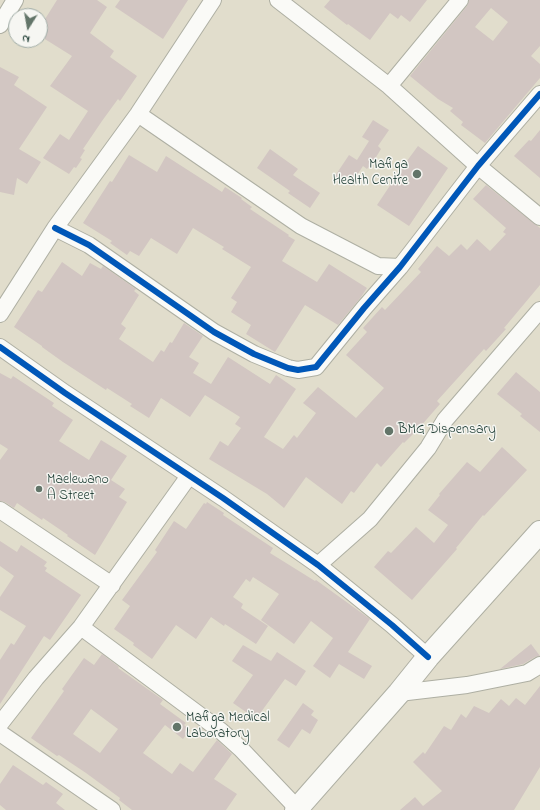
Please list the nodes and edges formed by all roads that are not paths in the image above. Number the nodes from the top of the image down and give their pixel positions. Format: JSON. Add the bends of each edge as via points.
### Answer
{"nodes":[{"id":1,"x":15,"y":0,"type":"edge"},
{"id":2,"x":213,"y":0,"type":"edge"},
{"id":3,"x":278,"y":0,"type":"edge"},
{"id":4,"x":460,"y":0,"type":"edge"},
{"id":5,"x":0,"y":25,"type":"edge"},
{"id":6,"x":389,"y":86,"type":"junction"},
{"id":7,"x":540,"y":94,"type":"edge"},
{"id":8,"x":138,"y":114,"type":"junction"},
{"id":9,"x":478,"y":166,"type":"junction"},
{"id":10,"x":540,"y":217,"type":"edge"},
{"id":11,"x":55,"y":228,"type":"junction"},
{"id":12,"x":400,"y":267,"type":"junction"},
{"id":13,"x":540,"y":310,"type":"edge"},
{"id":14,"x":0,"y":314,"type":"edge"},
{"id":15,"x":0,"y":347,"type":"edge"},
{"id":16,"x":189,"y":476,"type":"junction"},
{"id":17,"x":0,"y":510,"type":"edge"},
{"id":18,"x":540,"y":532,"type":"edge"},
{"id":19,"x":318,"y":565,"type":"junction"},
{"id":20,"x":112,"y":585,"type":"junction"},
{"id":21,"x":81,"y":627,"type":"junction"},
{"id":22,"x":428,"y":657,"type":"junction"},
{"id":23,"x":540,"y":665,"type":"edge"},
{"id":24,"x":399,"y":693,"type":"junction"},
{"id":25,"x":0,"y":724,"type":"edge"},
{"id":26,"x":0,"y":733,"type":"edge"},
{"id":27,"x":296,"y":809,"type":"edge"},
{"id":28,"x":112,"y":810,"type":"edge"}],
"edges":[{"from":1,"to":5,"type":"street"},
{"from":2,"to":8,"type":"street"},
{"from":3,"to":6,"type":"street"},
{"from":4,"to":6,"type":"street"},
{"from":6,"to":9,"type":"street"},
{"from":7,"to":9,"type":"street"},
{"from":8,"to":11,"type":"street"},
{"from":8,"to":12,"type":"street","via":[[301,226],[378,266]]},
{"from":9,"to":10,"type":"street"},
{"from":9,"to":12,"type":"street"},
{"from":11,"to":12,"type":"street","via":[[89,245],[214,332],[254,354],[298,370],[316,367]]},
{"from":11,"to":14,"type":"street"},
{"from":13,"to":19,"type":"street","via":[[445,420],[428,448],[370,519]]},
{"from":15,"to":16,"type":"street"},
{"from":16,"to":19,"type":"street"},
{"from":16,"to":20,"type":"street"},
{"from":17,"to":20,"type":"street"},
{"from":18,"to":22,"type":"highway"},
{"from":19,"to":22,"type":"street"},
{"from":20,"to":21,"type":"street"},
{"from":21,"to":25,"type":"street"},
{"from":21,"to":27,"type":"street","via":[[221,730]]},
{"from":22,"to":24,"type":"highway"},
{"from":23,"to":24,"type":"street","via":[[527,672],[467,685]]},
{"from":24,"to":27,"type":"highway"},
{"from":26,"to":28,"type":"street"}]}
